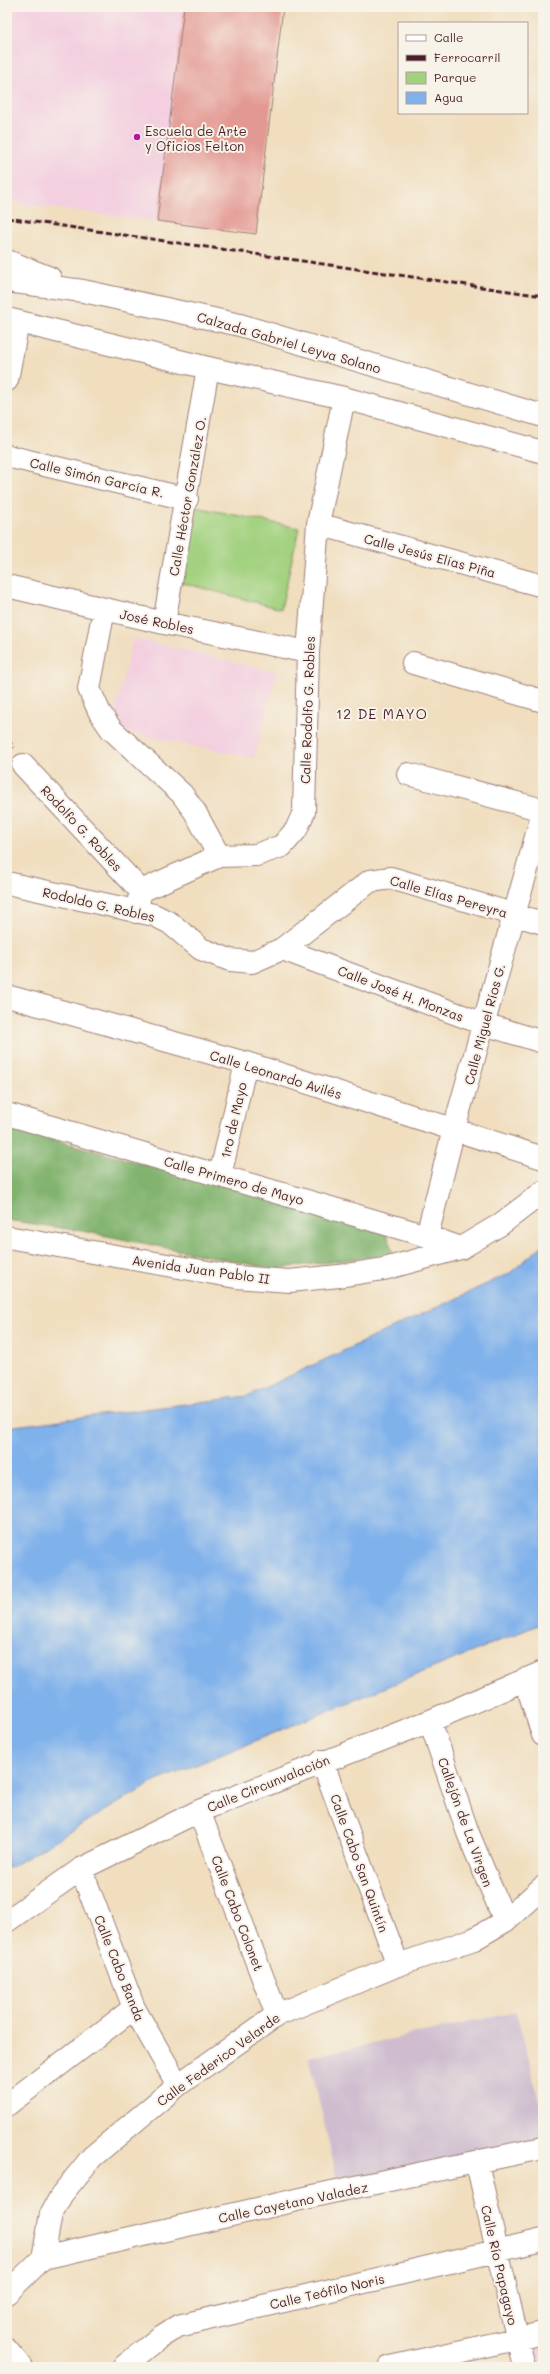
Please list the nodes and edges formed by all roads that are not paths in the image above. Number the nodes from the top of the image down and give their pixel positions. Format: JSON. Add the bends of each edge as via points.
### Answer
{"nodes":[{"id":1,"x":7,"y":262,"type":"edge"},
{"id":2,"x":7,"y":281,"type":"edge"},
{"id":3,"x":83,"y":291,"type":"junction"},
{"id":4,"x":13,"y":321,"type":"edge"},
{"id":5,"x":208,"y":368,"type":"junction"},
{"id":6,"x":7,"y":380,"type":"edge"},
{"id":7,"x":344,"y":398,"type":"junction"},
{"id":8,"x":543,"y":416,"type":"edge"},
{"id":9,"x":543,"y":452,"type":"edge"},
{"id":10,"x":7,"y":456,"type":"edge"},
{"id":11,"x":187,"y":499,"type":"junction"},
{"id":12,"x":318,"y":524,"type":"junction"},
{"id":13,"x":7,"y":586,"type":"edge"},
{"id":14,"x":543,"y":586,"type":"edge"},
{"id":15,"x":104,"y":609,"type":"junction"},
{"id":16,"x":164,"y":623,"type":"junction"},
{"id":17,"x":308,"y":652,"type":"junction"},
{"id":18,"x":413,"y":663,"type":"dead end"},
{"id":19,"x":543,"y":701,"type":"edge"},
{"id":20,"x":23,"y":764,"type":"dead end"},
{"id":21,"x":408,"y":774,"type":"dead end"},
{"id":22,"x":543,"y":811,"type":"edge"},
{"id":23,"x":219,"y":856,"type":"junction"},
{"id":24,"x":7,"y":883,"type":"edge"},
{"id":25,"x":139,"y":901,"type":"junction"},
{"id":26,"x":514,"y":914,"type":"junction"},
{"id":27,"x":543,"y":922,"type":"edge"},
{"id":28,"x":282,"y":949,"type":"junction"},
{"id":29,"x":7,"y":996,"type":"edge"},
{"id":30,"x":484,"y":1024,"type":"junction"},
{"id":31,"x":543,"y":1042,"type":"edge"},
{"id":32,"x":246,"y":1063,"type":"junction"},
{"id":33,"x":7,"y":1114,"type":"edge"},
{"id":34,"x":454,"y":1129,"type":"junction"},
{"id":35,"x":543,"y":1158,"type":"edge"},
{"id":36,"x":220,"y":1176,"type":"junction"},
{"id":37,"x":543,"y":1192,"type":"edge"},
{"id":38,"x":427,"y":1236,"type":"junction"},
{"id":39,"x":7,"y":1237,"type":"edge"},
{"id":40,"x":461,"y":1248,"type":"junction"},
{"id":41,"x":534,"y":1676,"type":"edge"},
{"id":42,"x":430,"y":1721,"type":"junction"},
{"id":43,"x":543,"y":1735,"type":"edge"},
{"id":44,"x":322,"y":1761,"type":"junction"},
{"id":45,"x":198,"y":1811,"type":"junction"},
{"id":46,"x":81,"y":1869,"type":"junction"},
{"id":47,"x":543,"y":1887,"type":"edge"},
{"id":48,"x":7,"y":1921,"type":"edge"},
{"id":49,"x":505,"y":1921,"type":"junction"},
{"id":50,"x":398,"y":1966,"type":"junction"},
{"id":51,"x":134,"y":2008,"type":"junction"},
{"id":52,"x":277,"y":2015,"type":"junction"},
{"id":53,"x":178,"y":2085,"type":"junction"},
{"id":54,"x":7,"y":2105,"type":"edge"},
{"id":55,"x":543,"y":2148,"type":"edge"},
{"id":56,"x":477,"y":2163,"type":"junction"},
{"id":57,"x":543,"y":2240,"type":"edge"},
{"id":58,"x":496,"y":2250,"type":"junction"},
{"id":59,"x":43,"y":2258,"type":"junction"},
{"id":60,"x":7,"y":2293,"type":"edge"},
{"id":61,"x":543,"y":2333,"type":"edge"},
{"id":62,"x":518,"y":2339,"type":"junction"},
{"id":63,"x":7,"y":2350,"type":"edge"},
{"id":64,"x":21,"y":2367,"type":"edge"},
{"id":65,"x":124,"y":2367,"type":"edge"},
{"id":66,"x":390,"y":2367,"type":"edge"},
{"id":67,"x":524,"y":2367,"type":"edge"}],
"edges":[{"from":1,"to":3,"type":"street"},
{"from":2,"to":3,"type":"street","name":"Calzada Gabriel Leyva Solano"},
{"from":3,"to":8,"type":"street","name":"Calzada Gabriel Leyva Solano","via":[[240,325]]},
{"from":4,"to":5,"type":"street"},
{"from":4,"to":6,"type":"street"},
{"from":5,"to":7,"type":"street"},
{"from":5,"to":11,"type":"street","name":"Calle Héctor González O."},
{"from":7,"to":9,"type":"street"},
{"from":7,"to":12,"type":"street","name":"Calle Rodolfo G. Robles"},
{"from":10,"to":11,"type":"street","name":"Calle Simón García R."},
{"from":11,"to":16,"type":"street","name":"Calle Héctor González O."},
{"from":12,"to":14,"type":"street","name":"Calle Jesús Elías Piña"},
{"from":12,"to":17,"type":"street","name":"Calle Rodolfo G. Robles"},
{"from":13,"to":15,"type":"street","name":"José Robles"},
{"from":15,"to":16,"type":"street","name":"José Robles"},
{"from":15,"to":23,"type":"street","via":[[89,689],[97,707],[111,729],[182,794]]},
{"from":16,"to":17,"type":"street","name":"José Robles"},
{"from":17,"to":23,"type":"street","name":"Calle Rodolfo G. Robles","via":[[304,812],[296,830],[282,846],[256,855]]},
{"from":18,"to":19,"type":"street"},
{"from":20,"to":25,"type":"street","name":"Rodolfo G. Robles"},
{"from":21,"to":22,"type":"street"},
{"from":22,"to":26,"type":"street","name":"Calle Miguel Ríos G."},
{"from":23,"to":25,"type":"street","name":"Calle Rodolfo G. Robles"},
{"from":24,"to":25,"type":"street","name":"Rodoldo G. Robles"},
{"from":25,"to":28,"type":"street","name":"Rodoldo G. Robles","via":[[201,949],[230,960],[252,962]]},
{"from":26,"to":27,"type":"street","name":"Calle Elías Pereyra"},
{"from":26,"to":28,"type":"street","name":"Calle Elías Pereyra","via":[[390,878],[380,878],[370,881]]},
{"from":26,"to":30,"type":"street","name":"Calle Miguel Ríos G."},
{"from":28,"to":30,"type":"street","name":"Calle José H. Monzas"},
{"from":29,"to":32,"type":"street","name":"Calle Leonardo Avilés"},
{"from":30,"to":31,"type":"street","name":"Calle José H. Monzas"},
{"from":30,"to":34,"type":"street","name":"Calle Miguel Ríos G."},
{"from":32,"to":34,"type":"street","name":"Calle Leonardo Avilés"},
{"from":32,"to":36,"type":"street","name":"1ro de Mayo"},
{"from":33,"to":36,"type":"street","name":"Calle Primero de Mayo"},
{"from":34,"to":35,"type":"street","name":"Calle Leonardo Avilés"},
{"from":34,"to":38,"type":"street","name":"Calle Miguel Ríos G."},
{"from":36,"to":38,"type":"street","name":"Calle Primero de Mayo"},
{"from":37,"to":40,"type":"street","name":"Avenida Juan Pablo II","via":[[501,1224]]},
{"from":38,"to":40,"type":"street","name":"Calle Primero de Mayo"},
{"from":39,"to":40,"type":"street","name":"Avenida Juan Pablo II","via":[[236,1277],[288,1281],[384,1269]]},
{"from":41,"to":42,"type":"street","name":"Calle Circunvalación"},
{"from":41,"to":43,"type":"street"},
{"from":42,"to":44,"type":"street","name":"Calle Circunvalación"},
{"from":42,"to":49,"type":"street","name":"Callejón de La Virgen","via":[[471,1840]]},
{"from":44,"to":45,"type":"street","name":"Calle Circunvalación"},
{"from":44,"to":50,"type":"street","name":"Calle Cabo San Quintín"},
{"from":45,"to":46,"type":"street","name":"Calle Circunvalación"},
{"from":45,"to":52,"type":"street","name":"Calle Cabo Colonet"},
{"from":46,"to":48,"type":"street","name":"Calle Circunvalación"},
{"from":46,"to":51,"type":"street","name":"Calle Cabo Banda"},
{"from":47,"to":49,"type":"street","name":"Calle Federico Velarde"},
{"from":49,"to":50,"type":"street","name":"Calle Federico Velarde","via":[[474,1939]]},
{"from":50,"to":52,"type":"street","name":"Calle Federico Velarde"},
{"from":51,"to":53,"type":"street","name":"Calle Cabo Banda"},
{"from":51,"to":54,"type":"street"},
{"from":52,"to":53,"type":"street","name":"Calle Federico Velarde"},
{"from":53,"to":59,"type":"street","name":"Calle Federico Velarde","via":[[92,2157],[62,2194],[51,2214]]},
{"from":55,"to":56,"type":"street","name":"Calle Cayetano Valadez"},
{"from":56,"to":58,"type":"street","name":"Calle Río Papagayo"},
{"from":56,"to":59,"type":"street","name":"Calle Cayetano Valadez","via":[[327,2193]]},
{"from":57,"to":58,"type":"street","name":"Calle Teófilo Noris"},
{"from":58,"to":62,"type":"street","name":"Calle Río Papagayo"},
{"from":58,"to":65,"type":"street","name":"Calle Teófilo Noris","via":[[178,2326],[158,2338]]},
{"from":59,"to":60,"type":"street"},
{"from":61,"to":62,"type":"street"},
{"from":62,"to":66,"type":"street"},
{"from":62,"to":67,"type":"street","name":"Calle Río Papagayo"},
{"from":63,"to":64,"type":"street"}]}
